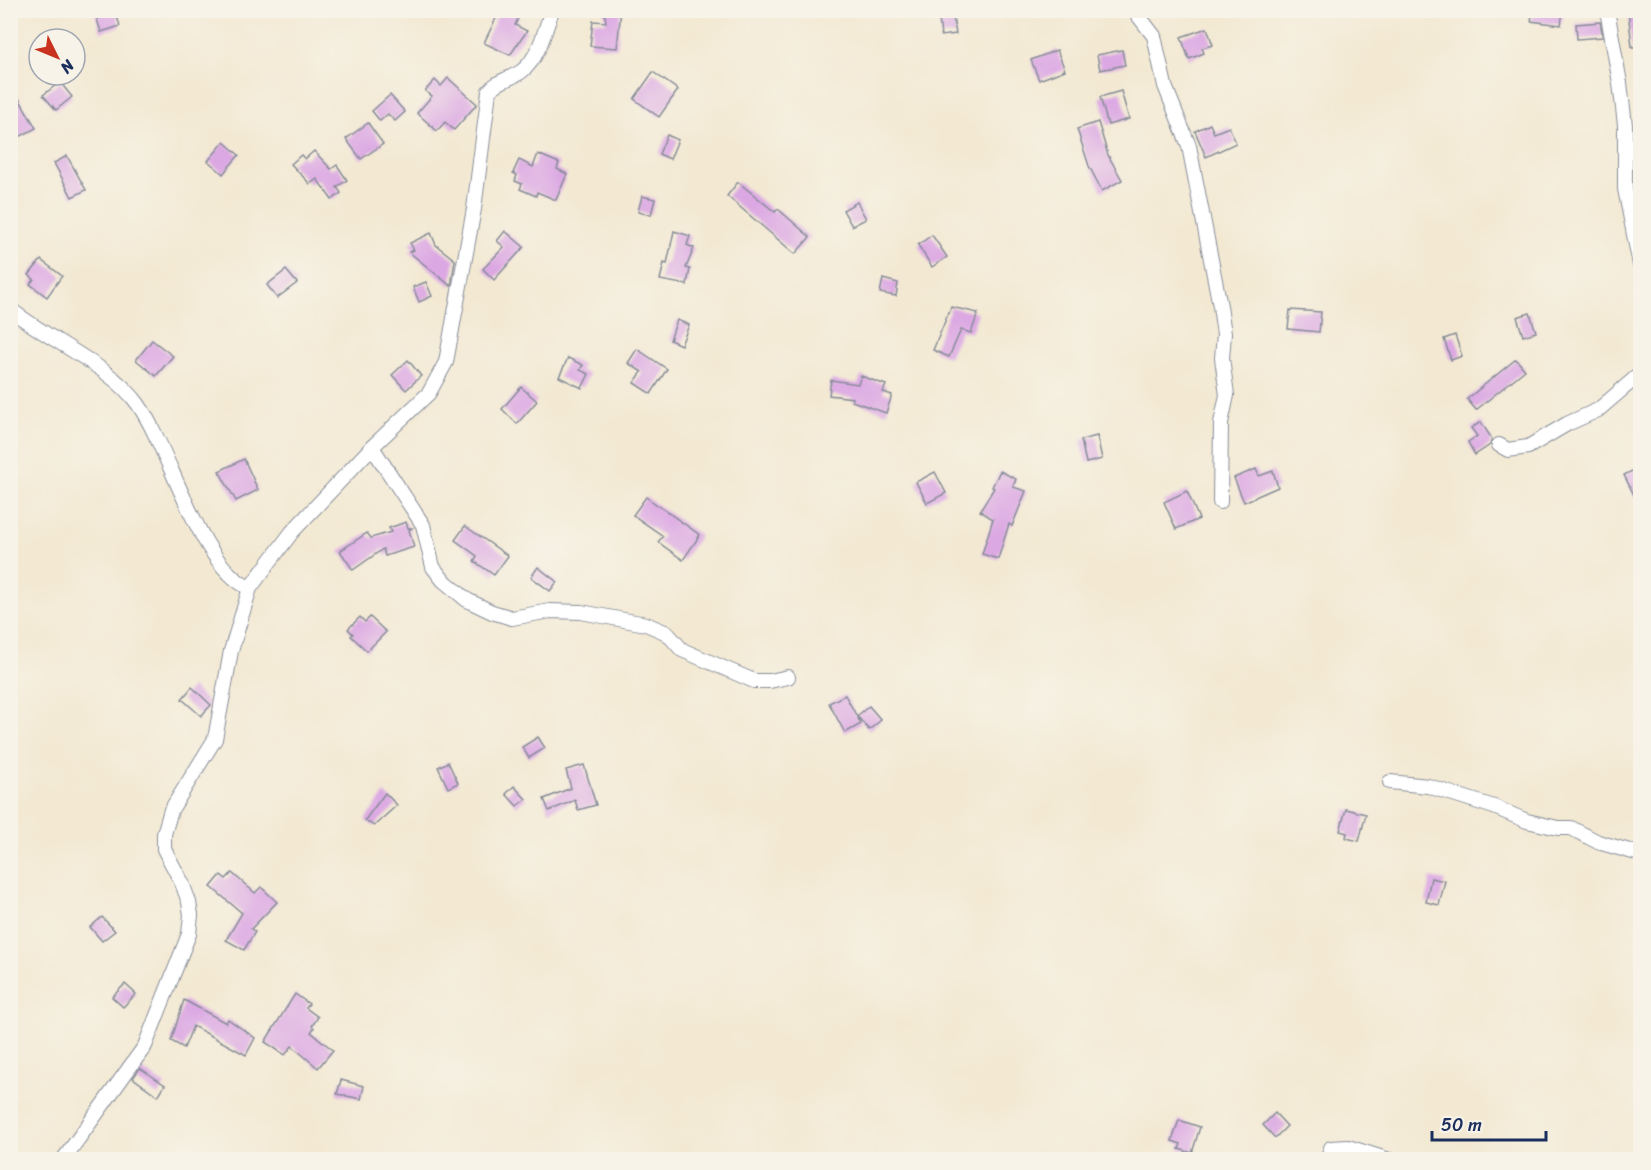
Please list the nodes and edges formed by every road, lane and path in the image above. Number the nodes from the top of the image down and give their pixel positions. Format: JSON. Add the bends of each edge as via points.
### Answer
{"nodes":[{"id":1,"x":552,"y":10,"type":"edge"},
{"id":2,"x":1134,"y":10,"type":"edge"},
{"id":3,"x":1607,"y":10,"type":"edge"},
{"id":4,"x":1641,"y":265,"type":"edge"},
{"id":5,"x":10,"y":309,"type":"edge"},
{"id":6,"x":1641,"y":374,"type":"edge"},
{"id":7,"x":1499,"y":445,"type":"dead end"},
{"id":8,"x":372,"y":447,"type":"junction"},
{"id":9,"x":1220,"y":502,"type":"dead end"},
{"id":10,"x":250,"y":588,"type":"junction"},
{"id":11,"x":788,"y":677,"type":"dead end"},
{"id":12,"x":1390,"y":782,"type":"dead end"},
{"id":13,"x":1641,"y":854,"type":"edge"},
{"id":14,"x":63,"y":1160,"type":"edge"},
{"id":15,"x":1327,"y":1160,"type":"edge"},
{"id":16,"x":1389,"y":1160,"type":"edge"}],
"edges":[{"from":1,"to":8,"type":"street","via":[[527,66],[489,91],[474,209],[441,375],[429,393]]},
{"from":2,"to":9,"type":"street","via":[[1154,36],[1168,96],[1189,146],[1218,295],[1227,395],[1221,423]]},
{"from":3,"to":4,"type":"street","via":[[1625,126],[1625,189]]},
{"from":5,"to":10,"type":"street","via":[[93,365],[137,404],[204,540],[238,583]]},
{"from":6,"to":7,"type":"street","via":[[1598,410],[1528,447],[1508,450]]},
{"from":8,"to":10,"type":"street","via":[[292,532]]},
{"from":8,"to":11,"type":"street","via":[[423,525],[434,567],[467,600],[512,618],[550,611],[581,612],[646,624],[667,633],[682,650],[754,681]]},
{"from":10,"to":14,"type":"street","via":[[231,651],[214,739],[171,810],[164,834],[164,849],[189,902],[189,934],[145,1046]]},
{"from":12,"to":13,"type":"street","via":[[1428,786],[1527,821],[1571,828],[1598,842]]},
{"from":15,"to":16,"type":"street","via":[[1331,1148],[1339,1145]]}]}
